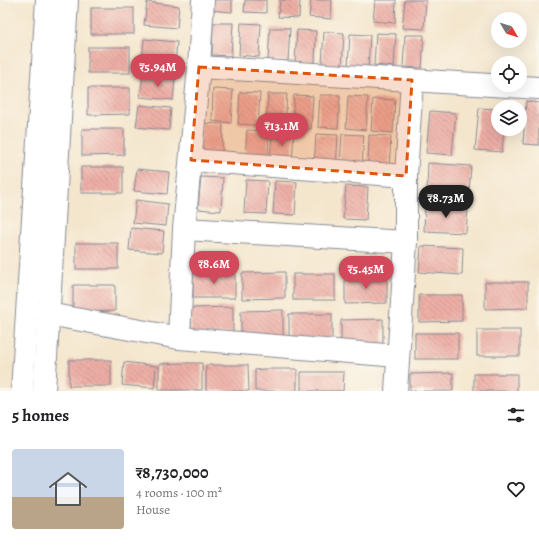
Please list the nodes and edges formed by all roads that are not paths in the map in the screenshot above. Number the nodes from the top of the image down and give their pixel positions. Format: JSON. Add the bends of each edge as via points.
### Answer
{"nodes":[{"id":1,"x":47,"y":0,"type":"edge"},
{"id":2,"x":67,"y":0,"type":"edge"},
{"id":3,"x":203,"y":0,"type":"edge"},
{"id":4,"x":199,"y":67,"type":"junction"},
{"id":5,"x":412,"y":80,"type":"junction"},
{"id":6,"x":539,"y":88,"type":"edge"},
{"id":7,"x":191,"y":160,"type":"junction"},
{"id":8,"x":406,"y":176,"type":"junction"},
{"id":9,"x":184,"y":229,"type":"junction"},
{"id":10,"x":406,"y":242,"type":"junction"},
{"id":11,"x":48,"y":314,"type":"junction"},
{"id":12,"x":179,"y":338,"type":"junction"},
{"id":13,"x":398,"y":356,"type":"junction"},
{"id":14,"x":22,"y":391,"type":"edge"},
{"id":15,"x":44,"y":391,"type":"edge"},
{"id":16,"x":396,"y":391,"type":"edge"}],
"edges":[{"from":1,"to":14,"type":"street"},
{"from":2,"to":11,"type":"street"},
{"from":3,"to":4,"type":"street"},
{"from":4,"to":5,"type":"street"},
{"from":4,"to":7,"type":"street"},
{"from":5,"to":6,"type":"street"},
{"from":5,"to":8,"type":"street"},
{"from":7,"to":8,"type":"street"},
{"from":7,"to":9,"type":"street"},
{"from":8,"to":10,"type":"street"},
{"from":9,"to":10,"type":"street"},
{"from":9,"to":12,"type":"street"},
{"from":10,"to":13,"type":"street"},
{"from":11,"to":12,"type":"street"},
{"from":11,"to":15,"type":"street"},
{"from":12,"to":13,"type":"street"},
{"from":13,"to":16,"type":"street"}]}
